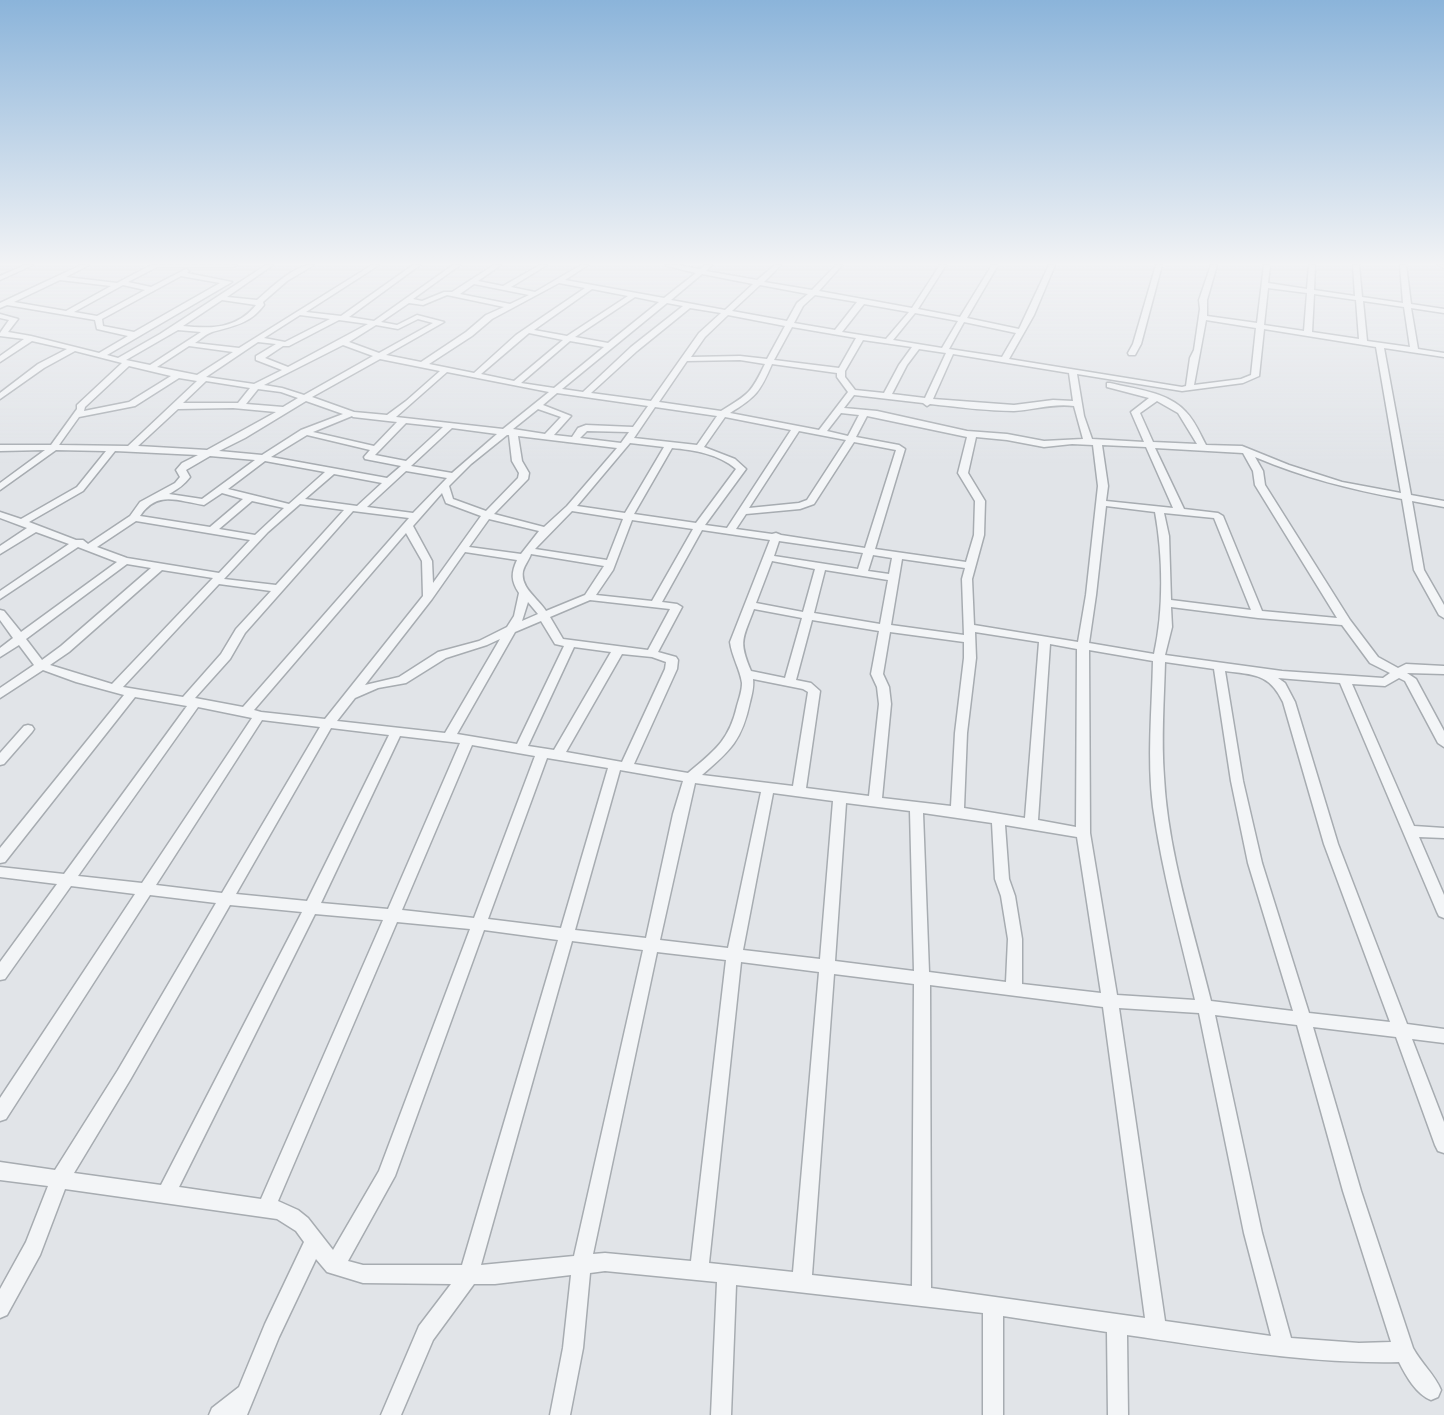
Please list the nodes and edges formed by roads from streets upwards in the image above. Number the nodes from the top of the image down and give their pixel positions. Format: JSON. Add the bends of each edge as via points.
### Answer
{"nodes":[{"id":1,"x":118,"y":331,"type":"edge"},
{"id":2,"x":142,"y":331,"type":"edge"},
{"id":3,"x":169,"y":331,"type":"edge"},
{"id":4,"x":208,"y":331,"type":"edge"},
{"id":5,"x":270,"y":331,"type":"edge"},
{"id":6,"x":313,"y":331,"type":"edge"},
{"id":7,"x":361,"y":331,"type":"edge"},
{"id":8,"x":424,"y":331,"type":"edge"},
{"id":9,"x":472,"y":331,"type":"edge"},
{"id":10,"x":529,"y":331,"type":"joint"},
{"id":11,"x":580,"y":331,"type":"edge"},
{"id":12,"x":628,"y":331,"type":"edge"},
{"id":13,"x":656,"y":331,"type":"edge"},
{"id":14,"x":707,"y":331,"type":"edge"},
{"id":15,"x":787,"y":331,"type":"edge"},
{"id":16,"x":827,"y":331,"type":"edge"},
{"id":17,"x":897,"y":331,"type":"edge"},
{"id":18,"x":957,"y":331,"type":"edge"},
{"id":19,"x":1019,"y":331,"type":"edge"},
{"id":20,"x":1141,"y":331,"type":"edge"},
{"id":21,"x":1200,"y":331,"type":"edge"},
{"id":22,"x":1259,"y":331,"type":"edge"},
{"id":23,"x":1290,"y":331,"type":"edge"},
{"id":24,"x":1362,"y":331,"type":"edge"},
{"id":25,"x":1411,"y":331,"type":"edge"},
{"id":26,"x":837,"y":333,"type":"joint"},
{"id":27,"x":2,"y":334,"type":"edge"},
{"id":28,"x":1308,"y":334,"type":"joint"},
{"id":29,"x":135,"y":335,"type":"junction"},
{"id":30,"x":861,"y":337,"type":"junction"},
{"id":31,"x":31,"y":338,"type":"junction"},
{"id":32,"x":569,"y":338,"type":"junction"},
{"id":33,"x":257,"y":339,"type":"junction"},
{"id":34,"x":126,"y":340,"type":"junction"},
{"id":35,"x":343,"y":342,"type":"junction"},
{"id":36,"x":888,"y":342,"type":"junction"},
{"id":37,"x":1363,"y":342,"type":"junction"},
{"id":38,"x":150,"y":343,"type":"junction"},
{"id":39,"x":188,"y":344,"type":"junction"},
{"id":40,"x":280,"y":345,"type":"junction"},
{"id":41,"x":1380,"y":345,"type":"junction"},
{"id":42,"x":610,"y":346,"type":"junction"},
{"id":43,"x":916,"y":346,"type":"junction"},
{"id":44,"x":73,"y":349,"type":"junction"},
{"id":45,"x":239,"y":350,"type":"junction"},
{"id":46,"x":1414,"y":350,"type":"junction"},
{"id":47,"x":947,"y":351,"type":"junction"},
{"id":48,"x":1132,"y":353,"type":"dead end"},
{"id":49,"x":1444,"y":355,"type":"edge"},
{"id":50,"x":99,"y":356,"type":"junction"},
{"id":51,"x":379,"y":356,"type":"junction"},
{"id":52,"x":685,"y":359,"type":"junction"},
{"id":53,"x":0,"y":360,"type":"edge"},
{"id":54,"x":1004,"y":360,"type":"junction"},
{"id":55,"x":122,"y":362,"type":"junction"},
{"id":56,"x":770,"y":362,"type":"junction"},
{"id":57,"x":424,"y":364,"type":"junction"},
{"id":58,"x":151,"y":368,"type":"junction"},
{"id":59,"x":286,"y":369,"type":"junction"},
{"id":60,"x":444,"y":370,"type":"junction"},
{"id":61,"x":841,"y":372,"type":"junction"},
{"id":62,"x":1073,"y":374,"type":"junction"},
{"id":63,"x":178,"y":375,"type":"junction"},
{"id":64,"x":475,"y":376,"type":"junction"},
{"id":65,"x":200,"y":379,"type":"junction"},
{"id":66,"x":515,"y":384,"type":"junction"},
{"id":67,"x":257,"y":385,"type":"junction"},
{"id":68,"x":1191,"y":388,"type":"junction"},
{"id":69,"x":558,"y":390,"type":"junction"},
{"id":70,"x":852,"y":392,"type":"junction"},
{"id":71,"x":585,"y":394,"type":"junction"},
{"id":72,"x":887,"y":396,"type":"junction"},
{"id":73,"x":0,"y":397,"type":"edge"},
{"id":74,"x":306,"y":397,"type":"junction"},
{"id":75,"x":1155,"y":398,"type":"junction"},
{"id":76,"x":927,"y":403,"type":"junction"},
{"id":77,"x":1078,"y":404,"type":"junction"},
{"id":78,"x":654,"y":405,"type":"junction"},
{"id":79,"x":177,"y":406,"type":"junction"},
{"id":80,"x":240,"y":406,"type":"junction"},
{"id":81,"x":537,"y":406,"type":"junction"},
{"id":82,"x":285,"y":410,"type":"junction"},
{"id":83,"x":838,"y":410,"type":"junction"},
{"id":84,"x":351,"y":413,"type":"junction"},
{"id":85,"x":864,"y":413,"type":"junction"},
{"id":86,"x":723,"y":414,"type":"junction"},
{"id":87,"x":76,"y":415,"type":"junction"},
{"id":88,"x":389,"y":417,"type":"junction"},
{"id":89,"x":405,"y":419,"type":"junction"},
{"id":90,"x":451,"y":425,"type":"junction"},
{"id":91,"x":796,"y":429,"type":"junction"},
{"id":92,"x":634,"y":430,"type":"junction"},
{"id":93,"x":304,"y":432,"type":"junction"},
{"id":94,"x":509,"y":432,"type":"junction"},
{"id":95,"x":822,"y":433,"type":"junction"},
{"id":96,"x":972,"y":434,"type":"junction"},
{"id":97,"x":548,"y":436,"type":"junction"},
{"id":98,"x":851,"y":438,"type":"junction"},
{"id":99,"x":575,"y":440,"type":"junction"},
{"id":100,"x":1093,"y":442,"type":"junction"},
{"id":101,"x":626,"y":443,"type":"junction"},
{"id":102,"x":669,"y":444,"type":"junction"},
{"id":103,"x":1151,"y":445,"type":"junction"},
{"id":104,"x":1203,"y":447,"type":"junction"},
{"id":105,"x":82,"y":448,"type":"junction"},
{"id":106,"x":113,"y":448,"type":"junction"},
{"id":107,"x":131,"y":448,"type":"junction"},
{"id":108,"x":376,"y":448,"type":"junction"},
{"id":109,"x":699,"y":448,"type":"junction"},
{"id":110,"x":1,"y":449,"type":"edge"},
{"id":111,"x":52,"y":449,"type":"junction"},
{"id":112,"x":1246,"y":450,"type":"junction"},
{"id":113,"x":210,"y":453,"type":"junction"},
{"id":114,"x":260,"y":458,"type":"junction"},
{"id":115,"x":32,"y":464,"type":"junction"},
{"id":116,"x":406,"y":466,"type":"junction"},
{"id":117,"x":332,"y":471,"type":"junction"},
{"id":118,"x":454,"y":476,"type":"junction"},
{"id":119,"x":389,"y":481,"type":"junction"},
{"id":120,"x":444,"y":485,"type":"junction"},
{"id":121,"x":0,"y":487,"type":"edge"},
{"id":122,"x":220,"y":490,"type":"junction"},
{"id":123,"x":158,"y":495,"type":"junction"},
{"id":124,"x":251,"y":497,"type":"junction"},
{"id":125,"x":1407,"y":497,"type":"junction"},
{"id":126,"x":1101,"y":503,"type":"junction"},
{"id":127,"x":293,"y":504,"type":"junction"},
{"id":128,"x":1444,"y":504,"type":"edge"},
{"id":129,"x":355,"y":508,"type":"junction"},
{"id":130,"x":570,"y":508,"type":"junction"},
{"id":131,"x":1159,"y":510,"type":"junction"},
{"id":132,"x":743,"y":511,"type":"junction"},
{"id":133,"x":1180,"y":512,"type":"junction"},
{"id":134,"x":0,"y":515,"type":"edge"},
{"id":135,"x":487,"y":515,"type":"junction"},
{"id":136,"x":628,"y":517,"type":"junction"},
{"id":137,"x":134,"y":518,"type":"junction"},
{"id":138,"x":410,"y":520,"type":"junction"},
{"id":139,"x":23,"y":522,"type":"junction"},
{"id":140,"x":700,"y":525,"type":"junction"},
{"id":141,"x":36,"y":527,"type":"junction"},
{"id":142,"x":546,"y":530,"type":"junction"},
{"id":143,"x":730,"y":530,"type":"junction"},
{"id":144,"x":211,"y":531,"type":"junction"},
{"id":145,"x":776,"y":536,"type":"junction"},
{"id":146,"x":258,"y":538,"type":"junction"},
{"id":147,"x":79,"y":542,"type":"junction"},
{"id":148,"x":90,"y":547,"type":"junction"},
{"id":149,"x":462,"y":549,"type":"junction"},
{"id":150,"x":0,"y":551,"type":"edge"},
{"id":151,"x":869,"y":551,"type":"junction"},
{"id":152,"x":527,"y":555,"type":"junction"},
{"id":153,"x":898,"y":555,"type":"junction"},
{"id":154,"x":770,"y":558,"type":"junction"},
{"id":155,"x":125,"y":561,"type":"junction"},
{"id":156,"x":610,"y":564,"type":"junction"},
{"id":157,"x":821,"y":566,"type":"junction"},
{"id":158,"x":971,"y":566,"type":"junction"},
{"id":159,"x":158,"y":568,"type":"junction"},
{"id":160,"x":862,"y":573,"type":"junction"},
{"id":161,"x":219,"y":578,"type":"junction"},
{"id":162,"x":893,"y":578,"type":"junction"},
{"id":163,"x":279,"y":589,"type":"junction"},
{"id":164,"x":525,"y":592,"type":"junction"},
{"id":165,"x":0,"y":596,"type":"edge"},
{"id":166,"x":428,"y":597,"type":"junction"},
{"id":167,"x":589,"y":597,"type":"junction"},
{"id":168,"x":656,"y":603,"type":"junction"},
{"id":169,"x":1166,"y":603,"type":"junction"},
{"id":170,"x":1440,"y":603,"type":"edge"},
{"id":171,"x":751,"y":605,"type":"junction"},
{"id":172,"x":0,"y":613,"type":"edge"},
{"id":173,"x":807,"y":615,"type":"junction"},
{"id":174,"x":1258,"y":615,"type":"junction"},
{"id":175,"x":1444,"y":615,"type":"edge"},
{"id":176,"x":545,"y":617,"type":"junction"},
{"id":177,"x":1345,"y":622,"type":"junction"},
{"id":178,"x":883,"y":627,"type":"junction"},
{"id":179,"x":511,"y":630,"type":"junction"},
{"id":180,"x":970,"y":633,"type":"junction"},
{"id":181,"x":20,"y":638,"type":"junction"},
{"id":182,"x":1045,"y":639,"type":"junction"},
{"id":183,"x":570,"y":645,"type":"junction"},
{"id":184,"x":1083,"y":645,"type":"junction"},
{"id":185,"x":619,"y":649,"type":"junction"},
{"id":186,"x":0,"y":653,"type":"edge"},
{"id":187,"x":651,"y":654,"type":"junction"},
{"id":188,"x":1159,"y":658,"type":"junction"},
{"id":189,"x":40,"y":665,"type":"junction"},
{"id":190,"x":1219,"y":667,"type":"junction"},
{"id":191,"x":1444,"y":670,"type":"edge"},
{"id":192,"x":1399,"y":672,"type":"junction"},
{"id":193,"x":1263,"y":673,"type":"junction"},
{"id":194,"x":746,"y":674,"type":"junction"},
{"id":195,"x":1344,"y":678,"type":"junction"},
{"id":196,"x":790,"y":682,"type":"junction"},
{"id":197,"x":114,"y":689,"type":"junction"},
{"id":198,"x":132,"y":693,"type":"junction"},
{"id":199,"x":0,"y":694,"type":"edge"},
{"id":200,"x":349,"y":697,"type":"junction"},
{"id":201,"x":191,"y":702,"type":"junction"},
{"id":202,"x":246,"y":711,"type":"junction"},
{"id":203,"x":259,"y":716,"type":"junction"},
{"id":204,"x":327,"y":725,"type":"junction"},
{"id":205,"x":28,"y":729,"type":"dead end"},
{"id":206,"x":396,"y":733,"type":"junction"},
{"id":207,"x":449,"y":738,"type":"junction"},
{"id":208,"x":468,"y":740,"type":"junction"},
{"id":209,"x":1444,"y":744,"type":"edge"},
{"id":210,"x":521,"y":748,"type":"junction"},
{"id":211,"x":551,"y":753,"type":"junction"},
{"id":212,"x":0,"y":761,"type":"edge"},
{"id":213,"x":620,"y":766,"type":"junction"},
{"id":214,"x":690,"y":778,"type":"junction"},
{"id":215,"x":768,"y":788,"type":"junction"},
{"id":216,"x":800,"y":792,"type":"junction"},
{"id":217,"x":840,"y":797,"type":"junction"},
{"id":218,"x":876,"y":802,"type":"junction"},
{"id":219,"x":916,"y":807,"type":"junction"},
{"id":220,"x":957,"y":812,"type":"junction"},
{"id":221,"x":998,"y":819,"type":"junction"},
{"id":222,"x":1030,"y":824,"type":"junction"},
{"id":223,"x":1409,"y":831,"type":"junction"},
{"id":224,"x":1444,"y":832,"type":"edge"},
{"id":225,"x":1083,"y":833,"type":"junction"},
{"id":226,"x":0,"y":858,"type":"edge"},
{"id":227,"x":0,"y":872,"type":"edge"},
{"id":228,"x":69,"y":880,"type":"junction"},
{"id":229,"x":146,"y":890,"type":"junction"},
{"id":230,"x":226,"y":900,"type":"junction"},
{"id":231,"x":311,"y":908,"type":"junction"},
{"id":232,"x":1444,"y":912,"type":"edge"},
{"id":233,"x":394,"y":916,"type":"junction"},
{"id":234,"x":480,"y":924,"type":"junction"},
{"id":235,"x":565,"y":935,"type":"junction"},
{"id":236,"x":652,"y":946,"type":"junction"},
{"id":237,"x":734,"y":956,"type":"junction"},
{"id":238,"x":828,"y":967,"type":"junction"},
{"id":239,"x":0,"y":974,"type":"edge"},
{"id":240,"x":922,"y":978,"type":"junction"},
{"id":241,"x":1014,"y":989,"type":"junction"},
{"id":242,"x":1110,"y":1001,"type":"junction"},
{"id":243,"x":1205,"y":1007,"type":"junction"},
{"id":244,"x":1303,"y":1018,"type":"junction"},
{"id":245,"x":1401,"y":1031,"type":"junction"},
{"id":246,"x":1444,"y":1036,"type":"edge"},
{"id":247,"x":0,"y":1113,"type":"edge"},
{"id":248,"x":1444,"y":1145,"type":"edge"},
{"id":249,"x":0,"y":1171,"type":"edge"},
{"id":250,"x":60,"y":1179,"type":"junction"},
{"id":251,"x":166,"y":1194,"type":"junction"},
{"id":252,"x":266,"y":1208,"type":"junction"},
{"id":253,"x":314,"y":1242,"type":"junction"},
{"id":254,"x":582,"y":1264,"type":"junction"},
{"id":255,"x":334,"y":1265,"type":"junction"},
{"id":256,"x":699,"y":1270,"type":"junction"},
{"id":257,"x":727,"y":1274,"type":"junction"},
{"id":258,"x":469,"y":1275,"type":"junction"},
{"id":259,"x":801,"y":1283,"type":"junction"},
{"id":260,"x":921,"y":1297,"type":"junction"},
{"id":261,"x":993,"y":1305,"type":"junction"},
{"id":262,"x":0,"y":1308,"type":"edge"},
{"id":263,"x":1117,"y":1324,"type":"junction"},
{"id":264,"x":1156,"y":1329,"type":"junction"},
{"id":265,"x":1284,"y":1348,"type":"junction"},
{"id":266,"x":1404,"y":1352,"type":"junction"},
{"id":267,"x":1431,"y":1390,"type":"dead end"},
{"id":268,"x":246,"y":1393,"type":"junction"},
{"id":269,"x":219,"y":1415,"type":"edge"},
{"id":270,"x":237,"y":1415,"type":"edge"},
{"id":271,"x":391,"y":1415,"type":"edge"},
{"id":272,"x":560,"y":1415,"type":"edge"},
{"id":273,"x":721,"y":1415,"type":"edge"},
{"id":274,"x":993,"y":1415,"type":"edge"},
{"id":275,"x":1118,"y":1415,"type":"edge"}],
"edges":[{"from":1,"to":29,"type":"street"},
{"from":2,"to":29,"type":"street"},
{"from":3,"to":38,"type":"street"},
{"from":4,"to":39,"type":"street"},
{"from":5,"to":33,"type":"street"},
{"from":6,"to":40,"type":"street"},
{"from":7,"to":35,"type":"street"},
{"from":8,"to":51,"type":"street"},
{"from":9,"to":57,"type":"street"},
{"from":10,"to":32,"type":"street"},
{"from":10,"to":64,"type":"street"},
{"from":11,"to":32,"type":"street"},
{"from":12,"to":42,"type":"street"},
{"from":13,"to":71,"type":"street"},
{"from":14,"to":52,"type":"street"},
{"from":15,"to":56,"type":"street"},
{"from":16,"to":26,"type":"street"},
{"from":17,"to":36,"type":"street"},
{"from":18,"to":47,"type":"street"},
{"from":19,"to":54,"type":"street"},
{"from":20,"to":48,"type":"street"},
{"from":21,"to":68,"type":"street"},
{"from":22,"to":68,"type":"street","via":[[1255,376]]},
{"from":23,"to":28,"type":"street"},
{"from":24,"to":37,"type":"street"},
{"from":25,"to":46,"type":"street"},
{"from":26,"to":30,"type":"street"},
{"from":27,"to":31,"type":"street"},
{"from":28,"to":37,"type":"street"},
{"from":29,"to":34,"type":"street"},
{"from":30,"to":36,"type":"street"},
{"from":30,"to":61,"type":"street"},
{"from":31,"to":44,"type":"street"},
{"from":31,"to":53,"type":"street"},
{"from":32,"to":42,"type":"street"},
{"from":32,"to":66,"type":"street"},
{"from":33,"to":40,"type":"street"},
{"from":33,"to":45,"type":"street"},
{"from":34,"to":38,"type":"street"},
{"from":34,"to":50,"type":"street"},
{"from":35,"to":51,"type":"street"},
{"from":35,"to":59,"type":"street"},
{"from":36,"to":43,"type":"street"},
{"from":37,"to":41,"type":"street"},
{"from":38,"to":55,"type":"street"},
{"from":39,"to":45,"type":"street"},
{"from":39,"to":58,"type":"street"},
{"from":40,"to":59,"type":"street","via":[[259,358]]},
{"from":41,"to":46,"type":"street"},
{"from":41,"to":125,"type":"street"},
{"from":42,"to":69,"type":"street"},
{"from":43,"to":47,"type":"street"},
{"from":43,"to":72,"type":"street"},
{"from":44,"to":50,"type":"street"},
{"from":44,"to":73,"type":"street","via":[[41,366]]},
{"from":45,"to":65,"type":"street"},
{"from":46,"to":49,"type":"street"},
{"from":47,"to":54,"type":"street"},
{"from":47,"to":76,"type":"street"},
{"from":50,"to":55,"type":"street"},
{"from":51,"to":57,"type":"street"},
{"from":51,"to":74,"type":"street"},
{"from":52,"to":56,"type":"street"},
{"from":52,"to":78,"type":"street"},
{"from":54,"to":62,"type":"street"},
{"from":55,"to":58,"type":"street"},
{"from":55,"to":87,"type":"street"},
{"from":56,"to":61,"type":"street"},
{"from":56,"to":86,"type":"street","via":[[751,396]]},
{"from":57,"to":60,"type":"street"},
{"from":58,"to":63,"type":"street"},
{"from":59,"to":67,"type":"street"},
{"from":60,"to":64,"type":"street"},
{"from":60,"to":88,"type":"street"},
{"from":61,"to":70,"type":"street"},
{"from":62,"to":68,"type":"street"},
{"from":62,"to":75,"type":"street"},
{"from":62,"to":77,"type":"street"},
{"from":63,"to":65,"type":"street"},
{"from":63,"to":87,"type":"street","via":[[132,404]]},
{"from":64,"to":66,"type":"street"},
{"from":65,"to":67,"type":"street"},
{"from":65,"to":79,"type":"street"},
{"from":66,"to":69,"type":"street"},
{"from":67,"to":74,"type":"street"},
{"from":67,"to":80,"type":"street"},
{"from":69,"to":71,"type":"street"},
{"from":69,"to":81,"type":"street"},
{"from":70,"to":72,"type":"street"},
{"from":70,"to":83,"type":"street"},
{"from":71,"to":78,"type":"street"},
{"from":72,"to":76,"type":"street"},
{"from":74,"to":82,"type":"street"},
{"from":74,"to":84,"type":"street"},
{"from":75,"to":103,"type":"street","via":[[1135,411]]},
{"from":75,"to":104,"type":"street","via":[[1183,412]]},
{"from":76,"to":77,"type":"street","via":[[1017,408],[1047,403]]},
{"from":77,"to":100,"type":"street"},
{"from":78,"to":86,"type":"street"},
{"from":78,"to":92,"type":"street"},
{"from":79,"to":80,"type":"street"},
{"from":79,"to":107,"type":"street"},
{"from":80,"to":82,"type":"street"},
{"from":81,"to":94,"type":"street"},
{"from":81,"to":97,"type":"street","via":[[567,415]]},
{"from":82,"to":113,"type":"street"},
{"from":83,"to":85,"type":"street"},
{"from":83,"to":95,"type":"street"},
{"from":84,"to":88,"type":"street"},
{"from":84,"to":93,"type":"street"},
{"from":85,"to":96,"type":"street"},
{"from":85,"to":98,"type":"street"},
{"from":86,"to":91,"type":"street"},
{"from":86,"to":109,"type":"street"},
{"from":87,"to":111,"type":"street"},
{"from":88,"to":89,"type":"street"},
{"from":89,"to":90,"type":"street"},
{"from":89,"to":108,"type":"street"},
{"from":90,"to":94,"type":"street"},
{"from":90,"to":116,"type":"street"},
{"from":91,"to":95,"type":"street"},
{"from":91,"to":132,"type":"street"},
{"from":92,"to":99,"type":"street","via":[[586,428]]},
{"from":92,"to":101,"type":"street"},
{"from":93,"to":108,"type":"street"},
{"from":93,"to":114,"type":"street"},
{"from":94,"to":97,"type":"street"},
{"from":94,"to":118,"type":"street"},
{"from":94,"to":135,"type":"street","via":[[524,476]]},
{"from":95,"to":98,"type":"street"},
{"from":96,"to":100,"type":"street","via":[[1044,444]]},
{"from":96,"to":158,"type":"street","via":[[963,473],[980,501],[979,535]]},
{"from":97,"to":99,"type":"street"},
{"from":98,"to":132,"type":"street","via":[[811,502]]},
{"from":98,"to":151,"type":"street","via":[[900,449]]},
{"from":99,"to":101,"type":"street"},
{"from":100,"to":103,"type":"street"},
{"from":100,"to":126,"type":"street","via":[[1102,465]]},
{"from":101,"to":102,"type":"street"},
{"from":101,"to":130,"type":"street"},
{"from":102,"to":109,"type":"street"},
{"from":102,"to":136,"type":"street"},
{"from":103,"to":104,"type":"street"},
{"from":103,"to":133,"type":"street"},
{"from":104,"to":112,"type":"street"},
{"from":105,"to":106,"type":"street"},
{"from":105,"to":111,"type":"street"},
{"from":105,"to":115,"type":"street"},
{"from":106,"to":107,"type":"street"},
{"from":106,"to":139,"type":"street","via":[[80,489]]},
{"from":107,"to":113,"type":"street"},
{"from":108,"to":116,"type":"street","via":[[368,457]]},
{"from":109,"to":140,"type":"street","via":[[732,461],[741,469]]},
{"from":110,"to":111,"type":"street"},
{"from":111,"to":115,"type":"street"},
{"from":112,"to":125,"type":"street","via":[[1340,484]]},
{"from":112,"to":177,"type":"street","via":[[1258,471],[1260,485]]},
{"from":113,"to":114,"type":"street"},
{"from":113,"to":123,"type":"street","via":[[185,465],[184,480]]},
{"from":114,"to":117,"type":"street"},
{"from":114,"to":122,"type":"street"},
{"from":115,"to":121,"type":"street"},
{"from":116,"to":118,"type":"street"},
{"from":116,"to":119,"type":"street"},
{"from":117,"to":119,"type":"street"},
{"from":117,"to":127,"type":"street"},
{"from":118,"to":120,"type":"street"},
{"from":119,"to":129,"type":"street"},
{"from":120,"to":135,"type":"street","via":[[448,500]]},
{"from":120,"to":138,"type":"street"},
{"from":122,"to":123,"type":"street","via":[[201,503]]},
{"from":122,"to":124,"type":"street"},
{"from":123,"to":137,"type":"street","via":[[143,504]]},
{"from":124,"to":127,"type":"street"},
{"from":124,"to":144,"type":"street"},
{"from":125,"to":128,"type":"street"},
{"from":125,"to":170,"type":"street","via":[[1419,570]]},
{"from":126,"to":131,"type":"street"},
{"from":126,"to":184,"type":"street"},
{"from":127,"to":129,"type":"street"},
{"from":127,"to":146,"type":"street"},
{"from":129,"to":138,"type":"street"},
{"from":129,"to":163,"type":"street"},
{"from":130,"to":136,"type":"street"},
{"from":130,"to":142,"type":"street"},
{"from":131,"to":133,"type":"street"},
{"from":131,"to":169,"type":"street","via":[[1164,536]]},
{"from":132,"to":143,"type":"street"},
{"from":133,"to":174,"type":"street","via":[[1221,519]]},
{"from":134,"to":139,"type":"street"},
{"from":135,"to":142,"type":"street"},
{"from":135,"to":149,"type":"street"},
{"from":136,"to":140,"type":"street"},
{"from":136,"to":156,"type":"street"},
{"from":137,"to":144,"type":"street"},
{"from":137,"to":148,"type":"street"},
{"from":138,"to":166,"type":"street","via":[[427,561]]},
{"from":138,"to":202,"type":"street"},
{"from":139,"to":141,"type":"street"},
{"from":140,"to":143,"type":"street"},
{"from":140,"to":168,"type":"street"},
{"from":141,"to":147,"type":"street"},
{"from":141,"to":150,"type":"street"},
{"from":142,"to":152,"type":"street"},
{"from":143,"to":145,"type":"street"},
{"from":144,"to":146,"type":"street"},
{"from":145,"to":151,"type":"street"},
{"from":145,"to":154,"type":"street"},
{"from":146,"to":161,"type":"street"},
{"from":147,"to":148,"type":"street"},
{"from":147,"to":165,"type":"street"},
{"from":148,"to":155,"type":"street"},
{"from":149,"to":152,"type":"street"},
{"from":149,"to":166,"type":"street"},
{"from":151,"to":153,"type":"street"},
{"from":151,"to":160,"type":"street"},
{"from":152,"to":156,"type":"street"},
{"from":152,"to":164,"type":"street","via":[[517,573]]},
{"from":153,"to":158,"type":"street"},
{"from":153,"to":162,"type":"street"},
{"from":154,"to":157,"type":"street"},
{"from":154,"to":171,"type":"street"},
{"from":155,"to":159,"type":"street"},
{"from":155,"to":181,"type":"street"},
{"from":156,"to":167,"type":"street"},
{"from":157,"to":160,"type":"street"},
{"from":157,"to":173,"type":"street"},
{"from":158,"to":180,"type":"street","via":[[966,587]]},
{"from":159,"to":161,"type":"street"},
{"from":159,"to":189,"type":"street","via":[[82,635]]},
{"from":160,"to":162,"type":"street"},
{"from":161,"to":163,"type":"street"},
{"from":161,"to":197,"type":"street"},
{"from":162,"to":178,"type":"street"},
{"from":163,"to":201,"type":"street","via":[[240,632]]},
{"from":164,"to":176,"type":"street"},
{"from":164,"to":179,"type":"street","via":[[524,605]]},
{"from":166,"to":200,"type":"street"},
{"from":167,"to":168,"type":"street"},
{"from":167,"to":176,"type":"street"},
{"from":168,"to":187,"type":"street","via":[[678,609]]},
{"from":169,"to":174,"type":"street"},
{"from":169,"to":188,"type":"street","via":[[1166,627]]},
{"from":170,"to":175,"type":"street"},
{"from":171,"to":173,"type":"street"},
{"from":171,"to":194,"type":"street","via":[[735,647]]},
{"from":172,"to":181,"type":"street"},
{"from":173,"to":178,"type":"street"},
{"from":173,"to":196,"type":"street"},
{"from":174,"to":177,"type":"street"},
{"from":176,"to":179,"type":"street"},
{"from":176,"to":183,"type":"street","via":[[559,642]]},
{"from":177,"to":192,"type":"street","via":[[1374,660]]},
{"from":178,"to":180,"type":"street"},
{"from":178,"to":218,"type":"street","via":[[877,674],[885,704]]},
{"from":179,"to":200,"type":"street","via":[[442,655],[402,680],[375,685]]},
{"from":179,"to":207,"type":"street"},
{"from":180,"to":182,"type":"street"},
{"from":180,"to":220,"type":"street"},
{"from":181,"to":186,"type":"street"},
{"from":181,"to":189,"type":"street"},
{"from":182,"to":184,"type":"street"},
{"from":182,"to":222,"type":"street"},
{"from":183,"to":185,"type":"street"},
{"from":183,"to":210,"type":"street"},
{"from":184,"to":188,"type":"street"},
{"from":184,"to":225,"type":"street"},
{"from":185,"to":187,"type":"street"},
{"from":185,"to":211,"type":"street"},
{"from":187,"to":213,"type":"street","via":[[670,658],[672,662]]},
{"from":188,"to":190,"type":"street"},
{"from":188,"to":243,"type":"street","via":[[1160,807]]},
{"from":189,"to":197,"type":"street"},
{"from":189,"to":199,"type":"street"},
{"from":190,"to":193,"type":"street"},
{"from":190,"to":244,"type":"street","via":[[1255,863]]},
{"from":191,"to":192,"type":"street","via":[[1412,667]]},
{"from":192,"to":195,"type":"street","via":[[1385,681]]},
{"from":192,"to":209,"type":"street","via":[[1415,686]]},
{"from":193,"to":195,"type":"street"},
{"from":193,"to":245,"type":"street","via":[[1281,686],[1289,702],[1331,844]]},
{"from":194,"to":196,"type":"street"},
{"from":194,"to":214,"type":"street","via":[[748,686],[739,725],[724,749]]},
{"from":195,"to":223,"type":"street"},
{"from":196,"to":216,"type":"street","via":[[815,693]]},
{"from":197,"to":198,"type":"street"},
{"from":198,"to":201,"type":"street"},
{"from":198,"to":226,"type":"street"},
{"from":200,"to":204,"type":"street"},
{"from":201,"to":202,"type":"street"},
{"from":201,"to":228,"type":"street"},
{"from":202,"to":203,"type":"street"},
{"from":203,"to":204,"type":"street"},
{"from":203,"to":229,"type":"street"},
{"from":204,"to":206,"type":"street"},
{"from":204,"to":230,"type":"street"},
{"from":205,"to":212,"type":"street"},
{"from":206,"to":207,"type":"street"},
{"from":206,"to":231,"type":"street"},
{"from":207,"to":208,"type":"street"},
{"from":208,"to":210,"type":"street"},
{"from":208,"to":233,"type":"street"},
{"from":210,"to":211,"type":"street"},
{"from":211,"to":213,"type":"street"},
{"from":211,"to":234,"type":"street"},
{"from":213,"to":214,"type":"street"},
{"from":213,"to":235,"type":"street"},
{"from":214,"to":215,"type":"street"},
{"from":214,"to":236,"type":"street"},
{"from":215,"to":216,"type":"street"},
{"from":215,"to":237,"type":"street"},
{"from":216,"to":217,"type":"street"},
{"from":217,"to":218,"type":"street"},
{"from":217,"to":238,"type":"street"},
{"from":218,"to":219,"type":"street"},
{"from":219,"to":220,"type":"street"},
{"from":219,"to":240,"type":"street"},
{"from":220,"to":221,"type":"street"},
{"from":221,"to":222,"type":"street"},
{"from":221,"to":241,"type":"street","via":[[1002,879],[1015,939]]},
{"from":222,"to":225,"type":"street"},
{"from":223,"to":224,"type":"street"},
{"from":223,"to":232,"type":"street"},
{"from":225,"to":242,"type":"street"},
{"from":227,"to":228,"type":"street"},
{"from":228,"to":229,"type":"street"},
{"from":228,"to":239,"type":"street"},
{"from":229,"to":230,"type":"street"},
{"from":229,"to":247,"type":"street"},
{"from":230,"to":231,"type":"street"},
{"from":230,"to":250,"type":"street"},
{"from":231,"to":233,"type":"street"},
{"from":231,"to":251,"type":"street"},
{"from":233,"to":234,"type":"street"},
{"from":233,"to":252,"type":"street"},
{"from":234,"to":235,"type":"street"},
{"from":234,"to":255,"type":"street","via":[[386,1176]]},
{"from":235,"to":236,"type":"street"},
{"from":235,"to":258,"type":"street"},
{"from":236,"to":237,"type":"street"},
{"from":236,"to":254,"type":"street"},
{"from":237,"to":238,"type":"street"},
{"from":237,"to":256,"type":"street"},
{"from":238,"to":240,"type":"street"},
{"from":238,"to":259,"type":"street"},
{"from":240,"to":241,"type":"street"},
{"from":240,"to":260,"type":"street"},
{"from":241,"to":242,"type":"street"},
{"from":242,"to":243,"type":"street"},
{"from":242,"to":264,"type":"street"},
{"from":243,"to":244,"type":"street"},
{"from":243,"to":265,"type":"street","via":[[1253,1233]]},
{"from":244,"to":245,"type":"street"},
{"from":244,"to":266,"type":"street","via":[[1352,1191]]},
{"from":245,"to":246,"type":"street"},
{"from":245,"to":248,"type":"street"},
{"from":249,"to":250,"type":"street"},
{"from":250,"to":251,"type":"street"},
{"from":250,"to":262,"type":"street","via":[[33,1248]]},
{"from":251,"to":252,"type":"street"},
{"from":252,"to":253,"type":"street","via":[[297,1218]]},
{"from":253,"to":255,"type":"street"},
{"from":253,"to":268,"type":"street"},
{"from":254,"to":256,"type":"street","via":[[605,1262]]},
{"from":254,"to":258,"type":"street","via":[[521,1273]]},
{"from":254,"to":272,"type":"street","via":[[573,1348]]},
{"from":255,"to":258,"type":"street","via":[[363,1274]]},
{"from":256,"to":257,"type":"street"},
{"from":257,"to":259,"type":"street"},
{"from":257,"to":273,"type":"street"},
{"from":258,"to":271,"type":"street","via":[[426,1333]]},
{"from":259,"to":260,"type":"street"},
{"from":260,"to":261,"type":"street"},
{"from":261,"to":263,"type":"street"},
{"from":261,"to":274,"type":"street"},
{"from":263,"to":264,"type":"street"},
{"from":263,"to":275,"type":"street"},
{"from":264,"to":265,"type":"street"},
{"from":265,"to":266,"type":"street"},
{"from":266,"to":267,"type":"street","via":[[1413,1370]]},
{"from":268,"to":269,"type":"street"},
{"from":268,"to":270,"type":"street"}]}
